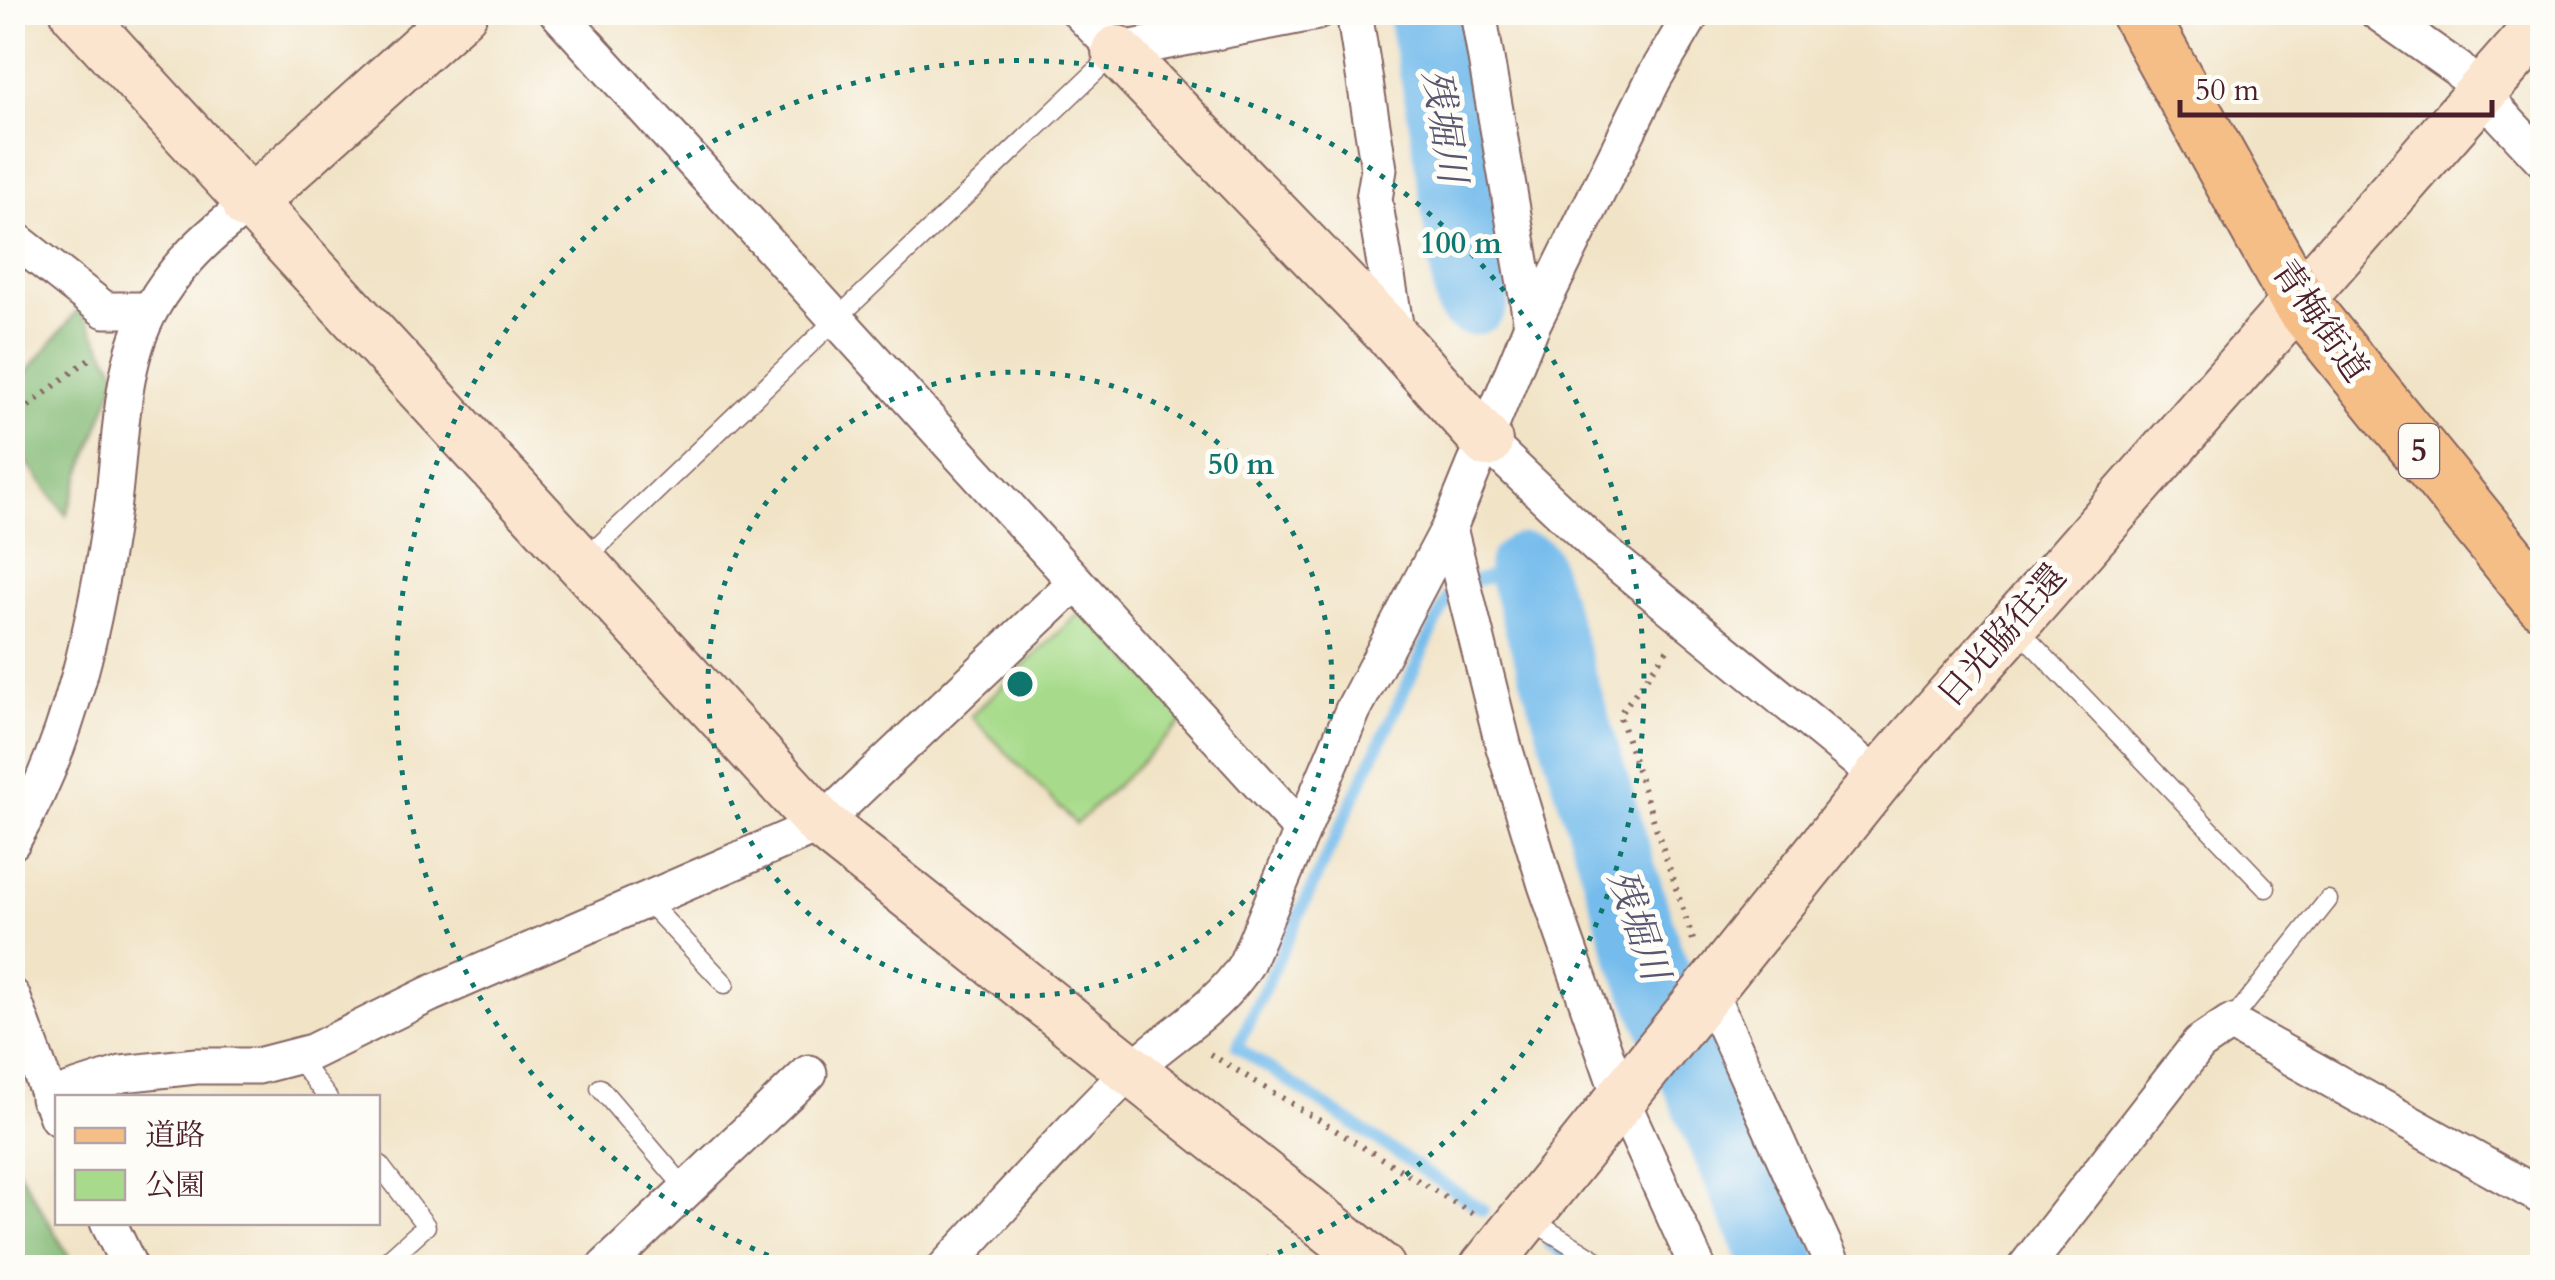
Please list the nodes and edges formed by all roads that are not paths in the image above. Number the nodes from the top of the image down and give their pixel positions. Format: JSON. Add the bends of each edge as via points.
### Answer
{"nodes":[{"id":1,"x":76,"y":12,"type":"edge"},
{"id":2,"x":462,"y":12,"type":"edge"},
{"id":3,"x":557,"y":12,"type":"edge"},
{"id":4,"x":1079,"y":12,"type":"edge"},
{"id":5,"x":1317,"y":12,"type":"edge"},
{"id":6,"x":1354,"y":12,"type":"edge"},
{"id":7,"x":1478,"y":12,"type":"edge"},
{"id":8,"x":1693,"y":12,"type":"edge"},
{"id":9,"x":2138,"y":12,"type":"edge"},
{"id":10,"x":2377,"y":12,"type":"edge"},
{"id":11,"x":2542,"y":23,"type":"edge"},
{"id":12,"x":1117,"y":50,"type":"junction"},
{"id":13,"x":2480,"y":96,"type":"junction"},
{"id":14,"x":2542,"y":159,"type":"edge"},
{"id":15,"x":248,"y":205,"type":"junction"},
{"id":16,"x":12,"y":237,"type":"edge"},
{"id":17,"x":2298,"y":300,"type":"junction"},
{"id":18,"x":150,"y":310,"type":"junction"},
{"id":19,"x":836,"y":319,"type":"junction"},
{"id":20,"x":1532,"y":325,"type":"junction"},
{"id":21,"x":1398,"y":342,"type":"junction"},
{"id":22,"x":1487,"y":442,"type":"junction"},
{"id":23,"x":1449,"y":528,"type":"junction"},
{"id":24,"x":580,"y":564,"type":"junction"},
{"id":25,"x":1076,"y":582,"type":"junction"},
{"id":26,"x":2542,"y":599,"type":"edge"},
{"id":27,"x":2012,"y":624,"type":"junction"},
{"id":28,"x":1879,"y":778,"type":"junction"},
{"id":29,"x":821,"y":824,"type":"junction"},
{"id":30,"x":1300,"y":828,"type":"junction"},
{"id":31,"x":12,"y":842,"type":"edge"},
{"id":32,"x":2266,"y":888,"type":"dead end"},
{"id":33,"x":646,"y":900,"type":"junction"},
{"id":34,"x":2328,"y":900,"type":"dead end"},
{"id":35,"x":724,"y":984,"type":"dead end"},
{"id":36,"x":12,"y":996,"type":"edge"},
{"id":37,"x":1703,"y":996,"type":"junction"},
{"id":38,"x":2230,"y":1022,"type":"junction"},
{"id":39,"x":296,"y":1056,"type":"junction"},
{"id":40,"x":1133,"y":1070,"type":"junction"},
{"id":41,"x":809,"y":1072,"type":"dead end"},
{"id":42,"x":600,"y":1088,"type":"dead end"},
{"id":43,"x":1628,"y":1090,"type":"junction"},
{"id":44,"x":79,"y":1095,"type":"edge"},
{"id":45,"x":326,"y":1095,"type":"edge"},
{"id":46,"x":53,"y":1108,"type":"edge"},
{"id":47,"x":380,"y":1166,"type":"edge"},
{"id":48,"x":686,"y":1190,"type":"junction"},
{"id":49,"x":2542,"y":1196,"type":"edge"},
{"id":50,"x":109,"y":1225,"type":"edge"},
{"id":51,"x":1507,"y":1241,"type":"edge"},
{"id":52,"x":130,"y":1268,"type":"edge"},
{"id":53,"x":379,"y":1268,"type":"edge"},
{"id":54,"x":604,"y":1268,"type":"edge"},
{"id":55,"x":945,"y":1268,"type":"edge"},
{"id":56,"x":1380,"y":1268,"type":"edge"},
{"id":57,"x":1609,"y":1268,"type":"edge"},
{"id":58,"x":1698,"y":1268,"type":"edge"},
{"id":59,"x":1834,"y":1268,"type":"edge"},
{"id":60,"x":2025,"y":1268,"type":"edge"}],
"edges":[{"from":1,"to":15,"type":"street"},
{"from":2,"to":15,"type":"street"},
{"from":3,"to":19,"type":"street"},
{"from":4,"to":12,"type":"street"},
{"from":5,"to":12,"type":"street"},
{"from":6,"to":21,"type":"street"},
{"from":7,"to":20,"type":"street"},
{"from":8,"to":20,"type":"street"},
{"from":9,"to":17,"type":"main road","name":"青梅街道","number":"5"},
{"from":10,"to":13,"type":"street","via":[[2458,69]]},
{"from":11,"to":13,"type":"street","name":"日光脇往還"},
{"from":12,"to":19,"type":"lane"},
{"from":12,"to":21,"type":"street"},
{"from":13,"to":14,"type":"street"},
{"from":13,"to":17,"type":"street","name":"日光脇往還"},
{"from":15,"to":18,"type":"street","via":[[198,243]]},
{"from":15,"to":24,"type":"street"},
{"from":16,"to":18,"type":"street","via":[[105,310]]},
{"from":17,"to":26,"type":"main road","name":"青梅街道","number":"5"},
{"from":17,"to":27,"type":"street","name":"日光脇往還"},
{"from":18,"to":31,"type":"street","via":[[133,354],[96,604],[69,710]]},
{"from":19,"to":24,"type":"lane"},
{"from":19,"to":25,"type":"street"},
{"from":20,"to":22,"type":"street"},
{"from":21,"to":22,"type":"street"},
{"from":22,"to":23,"type":"street"},
{"from":22,"to":28,"type":"street","via":[[1600,549]]},
{"from":23,"to":30,"type":"street","via":[[1353,710]]},
{"from":23,"to":43,"type":"street","via":[[1508,762]]},
{"from":24,"to":29,"type":"street"},
{"from":25,"to":29,"type":"street"},
{"from":25,"to":30,"type":"street"},
{"from":27,"to":28,"type":"street","name":"日光脇往還"},
{"from":27,"to":32,"type":"lane"},
{"from":28,"to":37,"type":"street","name":"日光脇往還"},
{"from":29,"to":33,"type":"street"},
{"from":29,"to":40,"type":"street"},
{"from":30,"to":40,"type":"street","via":[[1240,974]]},
{"from":33,"to":35,"type":"lane"},
{"from":33,"to":39,"type":"street"},
{"from":34,"to":38,"type":"lane"},
{"from":36,"to":46,"type":"street"},
{"from":37,"to":43,"type":"street","name":"日光脇往還"},
{"from":37,"to":59,"type":"street"},
{"from":38,"to":49,"type":"street"},
{"from":38,"to":60,"type":"street","via":[[2200,1044]]},
{"from":39,"to":44,"type":"street","via":[[258,1066],[122,1074]]},
{"from":39,"to":45,"type":"lane"},
{"from":40,"to":55,"type":"street"},
{"from":40,"to":56,"type":"street"},
{"from":41,"to":48,"type":"street"},
{"from":42,"to":48,"type":"lane"},
{"from":43,"to":51,"type":"street","name":"日光脇往還"},
{"from":43,"to":58,"type":"street"},
{"from":47,"to":53,"type":"lane","via":[[426,1226]]},
{"from":48,"to":54,"type":"street"},
{"from":50,"to":52,"type":"street"},
{"from":51,"to":57,"type":"lane"}]}
